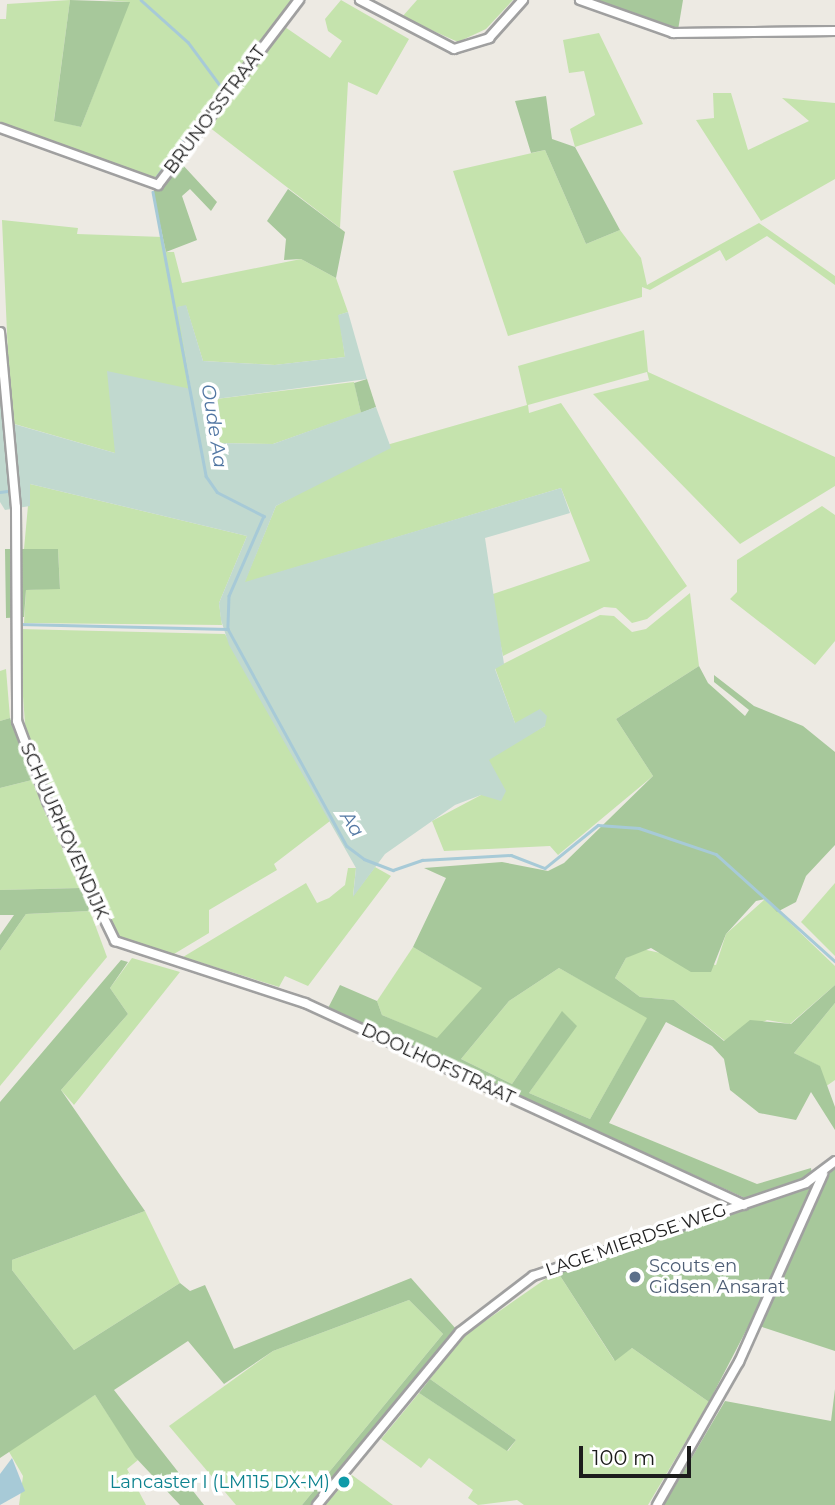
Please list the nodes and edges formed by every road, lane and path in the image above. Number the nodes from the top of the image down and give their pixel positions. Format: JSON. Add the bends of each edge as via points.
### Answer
{"nodes":[{"id":1,"x":299,"y":0,"type":"edge"},
{"id":2,"x":360,"y":0,"type":"edge"},
{"id":3,"x":523,"y":0,"type":"edge"},
{"id":4,"x":580,"y":0,"type":"edge"},
{"id":5,"x":835,"y":31,"type":"edge"},
{"id":6,"x":0,"y":128,"type":"edge"},
{"id":7,"x":0,"y":332,"type":"edge"},
{"id":8,"x":123,"y":948,"type":"joint"},
{"id":9,"x":835,"y":1161,"type":"edge"},
{"id":10,"x":823,"y":1174,"type":"junction"},
{"id":11,"x":744,"y":1205,"type":"junction"},
{"id":12,"x":317,"y":1505,"type":"edge"},
{"id":13,"x":657,"y":1505,"type":"edge"}],
"edges":[{"from":1,"to":6,"type":"street","name":"BRUNO'SSTRAAT","via":[[158,185]]},
{"from":2,"to":3,"type":"street","via":[[454,49],[489,38]]},
{"from":4,"to":5,"type":"street","via":[[673,33]]},
{"from":7,"to":8,"type":"street","name":"SCHUURHOVENDIJK","via":[[16,507],[17,721],[47,801],[108,930]]},
{"from":8,"to":11,"type":"street","name":"DOOLHOFSTRAAT","via":[[305,1003]]},
{"from":9,"to":10,"type":"street","name":"LAGE MIERDSE WEG"},
{"from":10,"to":11,"type":"street","name":"LAGE MIERDSE WEG"},
{"from":10,"to":13,"type":"street","via":[[739,1362]]},
{"from":11,"to":12,"type":"street","name":"LAGE MIERDSE WEG","via":[[533,1276],[460,1332]]}]}
